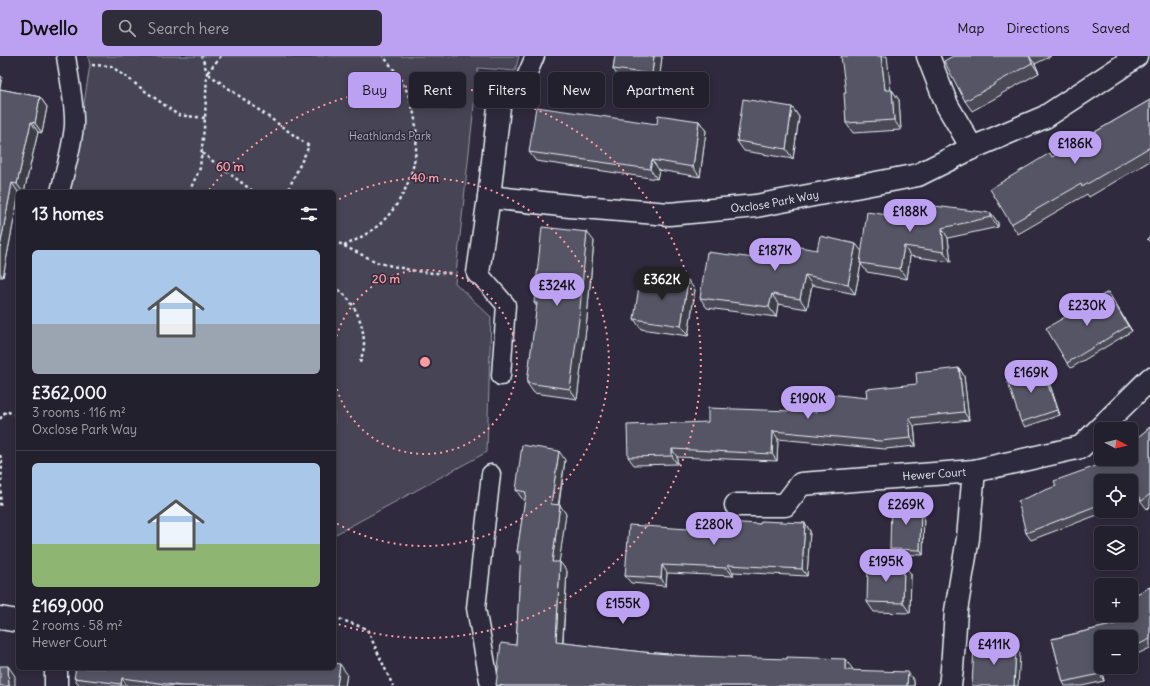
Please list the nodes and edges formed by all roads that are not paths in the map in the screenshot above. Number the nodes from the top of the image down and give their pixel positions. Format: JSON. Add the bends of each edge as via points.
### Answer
{"nodes":[{"id":1,"x":66,"y":56,"type":"edge"},
{"id":2,"x":535,"y":56,"type":"edge"},
{"id":3,"x":928,"y":56,"type":"edge"},
{"id":4,"x":1136,"y":56,"type":"edge"},
{"id":5,"x":528,"y":72,"type":"edge"},
{"id":6,"x":499,"y":108,"type":"edge"},
{"id":7,"x":972,"y":148,"type":"junction"},
{"id":8,"x":60,"y":190,"type":"edge"},
{"id":9,"x":489,"y":197,"type":"junction"},
{"id":10,"x":478,"y":273,"type":"joint"},
{"id":11,"x":501,"y":376,"type":"dead end"},
{"id":12,"x":1150,"y":379,"type":"edge"},
{"id":13,"x":974,"y":471,"type":"junction"},
{"id":14,"x":491,"y":474,"type":"dead end"},
{"id":15,"x":736,"y":505,"type":"dead end"},
{"id":16,"x":0,"y":618,"type":"edge"},
{"id":17,"x":16,"y":621,"type":"edge"},
{"id":18,"x":56,"y":670,"type":"edge"},
{"id":19,"x":56,"y":686,"type":"edge"},
{"id":20,"x":490,"y":686,"type":"edge"},
{"id":21,"x":950,"y":686,"type":"edge"}],
"edges":[{"from":1,"to":8,"type":"lane","via":[[74,125]]},
{"from":2,"to":5,"type":"lane"},
{"from":3,"to":7,"type":"street","via":[[947,105]]},
{"from":4,"to":7,"type":"street","name":"Oxclose Park Way","via":[[1045,117]]},
{"from":6,"to":9,"type":"street"},
{"from":7,"to":9,"type":"street","name":"Oxclose Park Way","via":[[918,175],[756,206],[669,214]]},
{"from":9,"to":10,"type":"street"},
{"from":10,"to":11,"type":"lane","via":[[506,305]]},
{"from":12,"to":13,"type":"street","name":"Hewer Court","via":[[1080,447]]},
{"from":13,"to":15,"type":"street","name":"Hewer Court","via":[[801,484],[785,504]]},
{"from":13,"to":21,"type":"street","name":"Hewer Court","via":[[968,538],[956,612]]},
{"from":14,"to":20,"type":"lane","via":[[476,608]]},
{"from":16,"to":17,"type":"street"},
{"from":18,"to":19,"type":"street"}]}
